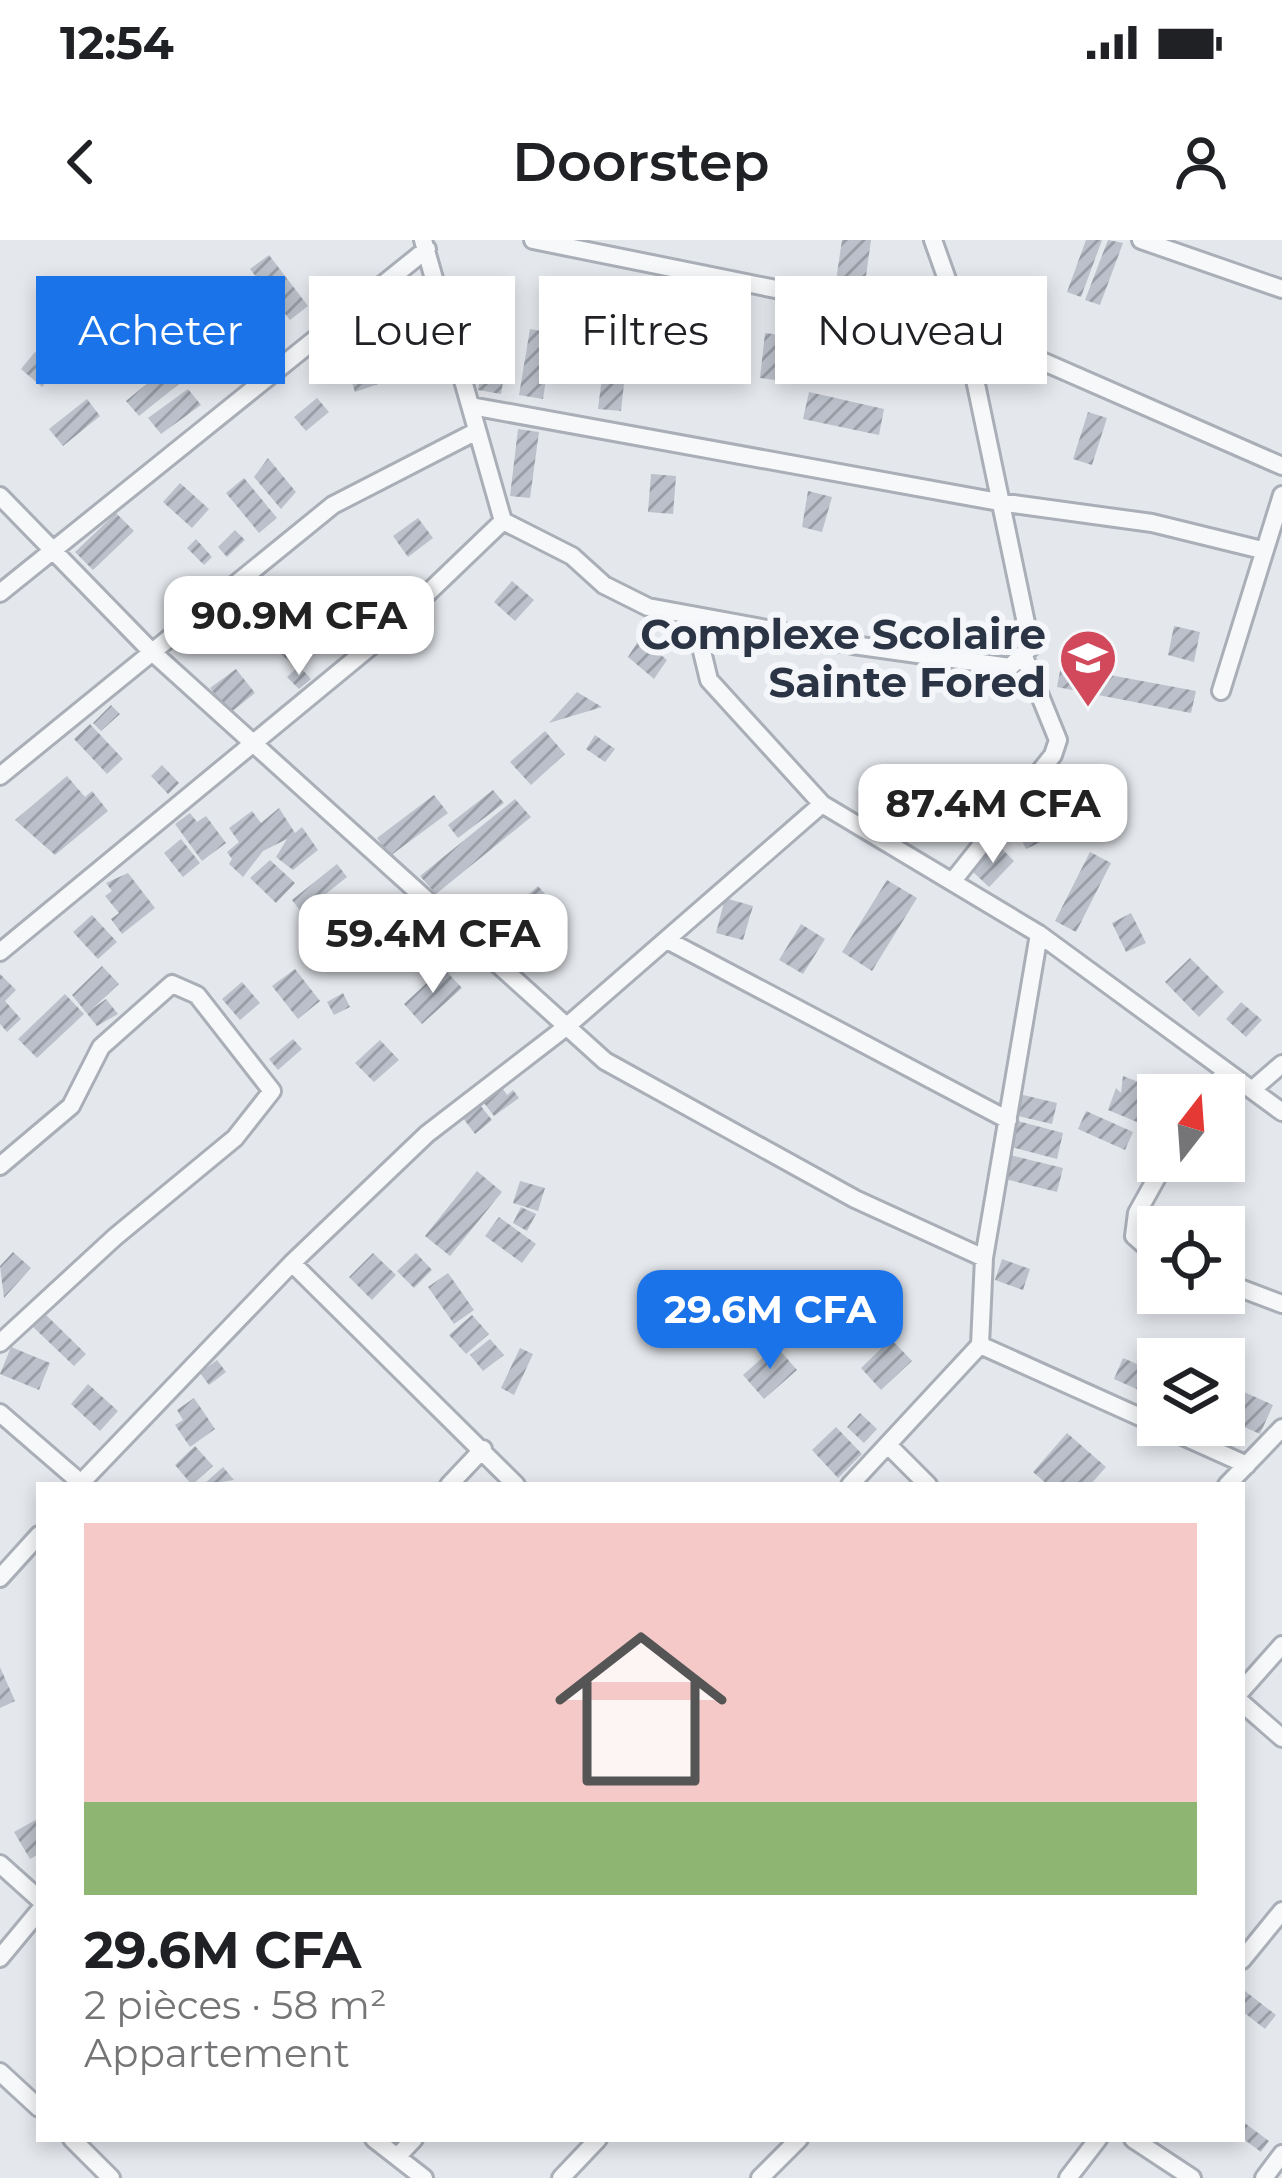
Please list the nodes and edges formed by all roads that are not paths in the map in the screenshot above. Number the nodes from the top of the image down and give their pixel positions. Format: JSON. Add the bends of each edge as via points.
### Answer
{"nodes":[{"id":1,"x":533,"y":240,"type":"edge"},
{"id":2,"x":933,"y":240,"type":"edge"},
{"id":3,"x":1141,"y":240,"type":"edge"},
{"id":4,"x":425,"y":244,"type":"edge"},
{"id":5,"x":946,"y":276,"type":"edge"},
{"id":6,"x":775,"y":289,"type":"edge"},
{"id":7,"x":1282,"y":289,"type":"edge"},
{"id":8,"x":1047,"y":363,"type":"edge"},
{"id":9,"x":975,"y":384,"type":"edge"},
{"id":10,"x":471,"y":406,"type":"junction"},
{"id":11,"x":476,"y":432,"type":"junction"},
{"id":12,"x":1282,"y":466,"type":"edge"},
{"id":13,"x":1282,"y":495,"type":"edge"},
{"id":14,"x":0,"y":496,"type":"edge"},
{"id":15,"x":999,"y":502,"type":"junction"},
{"id":16,"x":503,"y":521,"type":"junction"},
{"id":17,"x":49,"y":550,"type":"junction"},
{"id":18,"x":1262,"y":550,"type":"junction"},
{"id":19,"x":0,"y":593,"type":"edge"},
{"id":20,"x":694,"y":617,"type":"junction"},
{"id":21,"x":150,"y":650,"type":"junction"},
{"id":22,"x":1024,"y":659,"type":"junction"},
{"id":23,"x":1221,"y":691,"type":"dead end"},
{"id":24,"x":253,"y":744,"type":"junction"},
{"id":25,"x":0,"y":776,"type":"edge"},
{"id":26,"x":822,"y":804,"type":"junction"},
{"id":27,"x":952,"y":882,"type":"junction"},
{"id":28,"x":1040,"y":934,"type":"junction"},
{"id":29,"x":667,"y":940,"type":"junction"},
{"id":30,"x":0,"y":952,"type":"edge"},
{"id":31,"x":566,"y":1028,"type":"junction"},
{"id":32,"x":1282,"y":1064,"type":"edge"},
{"id":33,"x":1225,"y":1071,"type":"junction"},
{"id":34,"x":1223,"y":1074,"type":"edge"},
{"id":35,"x":1253,"y":1089,"type":"junction"},
{"id":36,"x":1282,"y":1112,"type":"edge"},
{"id":37,"x":1008,"y":1120,"type":"junction"},
{"id":38,"x":0,"y":1166,"type":"edge"},
{"id":39,"x":984,"y":1258,"type":"junction"},
{"id":40,"x":292,"y":1263,"type":"junction"},
{"id":41,"x":1245,"y":1290,"type":"edge"},
{"id":42,"x":1282,"y":1304,"type":"edge"},
{"id":43,"x":0,"y":1343,"type":"edge"},
{"id":44,"x":980,"y":1345,"type":"junction"},
{"id":45,"x":0,"y":1413,"type":"edge"},
{"id":46,"x":1282,"y":1428,"type":"edge"},
{"id":47,"x":890,"y":1447,"type":"junction"},
{"id":48,"x":483,"y":1449,"type":"junction"},
{"id":49,"x":1247,"y":1465,"type":"junction"},
{"id":50,"x":78,"y":1482,"type":"edge"},
{"id":51,"x":82,"y":1482,"type":"edge"},
{"id":52,"x":452,"y":1482,"type":"edge"},
{"id":53,"x":513,"y":1482,"type":"edge"},
{"id":54,"x":853,"y":1482,"type":"edge"},
{"id":55,"x":925,"y":1482,"type":"edge"},
{"id":56,"x":1230,"y":1482,"type":"edge"},
{"id":57,"x":36,"y":1538,"type":"edge"},
{"id":58,"x":0,"y":1578,"type":"edge"},
{"id":59,"x":1282,"y":1645,"type":"edge"},
{"id":60,"x":1245,"y":1687,"type":"edge"},
{"id":61,"x":1245,"y":1706,"type":"edge"},
{"id":62,"x":1282,"y":1738,"type":"edge"},
{"id":63,"x":0,"y":1864,"type":"edge"},
{"id":64,"x":36,"y":1896,"type":"edge"},
{"id":65,"x":1282,"y":1911,"type":"edge"},
{"id":66,"x":36,"y":1915,"type":"edge"},
{"id":67,"x":1245,"y":1956,"type":"edge"},
{"id":68,"x":0,"y":1958,"type":"edge"},
{"id":69,"x":0,"y":2072,"type":"edge"},
{"id":70,"x":36,"y":2105,"type":"edge"},
{"id":71,"x":75,"y":2142,"type":"edge"},
{"id":72,"x":378,"y":2142,"type":"edge"},
{"id":73,"x":411,"y":2142,"type":"edge"},
{"id":74,"x":595,"y":2142,"type":"edge"},
{"id":75,"x":796,"y":2142,"type":"edge"},
{"id":76,"x":1096,"y":2142,"type":"edge"},
{"id":77,"x":1138,"y":2142,"type":"edge"},
{"id":78,"x":1282,"y":2154,"type":"edge"},
{"id":79,"x":398,"y":2157,"type":"junction"},
{"id":80,"x":111,"y":2178,"type":"edge"},
{"id":81,"x":424,"y":2178,"type":"edge"},
{"id":82,"x":561,"y":2178,"type":"edge"},
{"id":83,"x":760,"y":2178,"type":"edge"},
{"id":84,"x":1068,"y":2178,"type":"edge"},
{"id":85,"x":1192,"y":2178,"type":"edge"},
{"id":86,"x":1264,"y":2178,"type":"edge"}],
"edges":[{"from":1,"to":6,"type":"street"},
{"from":2,"to":5,"type":"street"},
{"from":3,"to":7,"type":"street"},
{"from":4,"to":10,"type":"street"},
{"from":4,"to":17,"type":"street"},
{"from":8,"to":12,"type":"street"},
{"from":9,"to":15,"type":"street"},
{"from":10,"to":11,"type":"street"},
{"from":10,"to":15,"type":"street"},
{"from":11,"to":16,"type":"street"},
{"from":11,"to":21,"type":"street","via":[[333,505]]},
{"from":13,"to":18,"type":"street"},
{"from":14,"to":17,"type":"street"},
{"from":15,"to":18,"type":"street","via":[[1152,523]]},
{"from":15,"to":22,"type":"street","via":[[1021,581],[1031,647]]},
{"from":16,"to":20,"type":"street","via":[[572,556],[624,598]]},
{"from":16,"to":24,"type":"street","via":[[399,622]]},
{"from":17,"to":19,"type":"street"},
{"from":17,"to":21,"type":"street"},
{"from":18,"to":23,"type":"street"},
{"from":20,"to":22,"type":"street","via":[[1010,668]]},
{"from":20,"to":26,"type":"street","via":[[709,680]]},
{"from":21,"to":24,"type":"street"},
{"from":21,"to":25,"type":"street"},
{"from":22,"to":27,"type":"street","via":[[1057,725],[1054,755]]},
{"from":24,"to":30,"type":"street"},
{"from":24,"to":31,"type":"street"},
{"from":26,"to":27,"type":"street"},
{"from":26,"to":29,"type":"street"},
{"from":27,"to":28,"type":"street"},
{"from":28,"to":33,"type":"street"},
{"from":28,"to":37,"type":"street"},
{"from":29,"to":31,"type":"street"},
{"from":29,"to":37,"type":"street"},
{"from":31,"to":39,"type":"street","via":[[658,1093]]},
{"from":31,"to":40,"type":"street","via":[[427,1134]]},
{"from":32,"to":35,"type":"street"},
{"from":33,"to":34,"type":"street"},
{"from":33,"to":35,"type":"street"},
{"from":35,"to":36,"type":"street"},
{"from":37,"to":39,"type":"street"},
{"from":38,"to":43,"type":"street","via":[[70,1106],[101,1047],[172,984],[197,995],[272,1090],[235,1138]]},
{"from":39,"to":44,"type":"street"},
{"from":40,"to":48,"type":"street"},
{"from":40,"to":51,"type":"street"},
{"from":41,"to":42,"type":"street"},
{"from":44,"to":47,"type":"street"},
{"from":44,"to":49,"type":"street"},
{"from":45,"to":50,"type":"street"},
{"from":46,"to":49,"type":"street"},
{"from":47,"to":54,"type":"street"},
{"from":47,"to":55,"type":"street"},
{"from":48,"to":52,"type":"street"},
{"from":48,"to":53,"type":"street"},
{"from":49,"to":56,"type":"street"},
{"from":57,"to":58,"type":"street"},
{"from":59,"to":60,"type":"street"},
{"from":61,"to":62,"type":"street"},
{"from":63,"to":64,"type":"street"},
{"from":65,"to":67,"type":"street"},
{"from":66,"to":68,"type":"street"},
{"from":69,"to":70,"type":"street"},
{"from":71,"to":80,"type":"street"},
{"from":72,"to":79,"type":"street"},
{"from":73,"to":79,"type":"street"},
{"from":74,"to":82,"type":"street"},
{"from":75,"to":83,"type":"street"},
{"from":76,"to":84,"type":"street"},
{"from":77,"to":85,"type":"street"},
{"from":78,"to":86,"type":"street"},
{"from":79,"to":81,"type":"street"}]}
